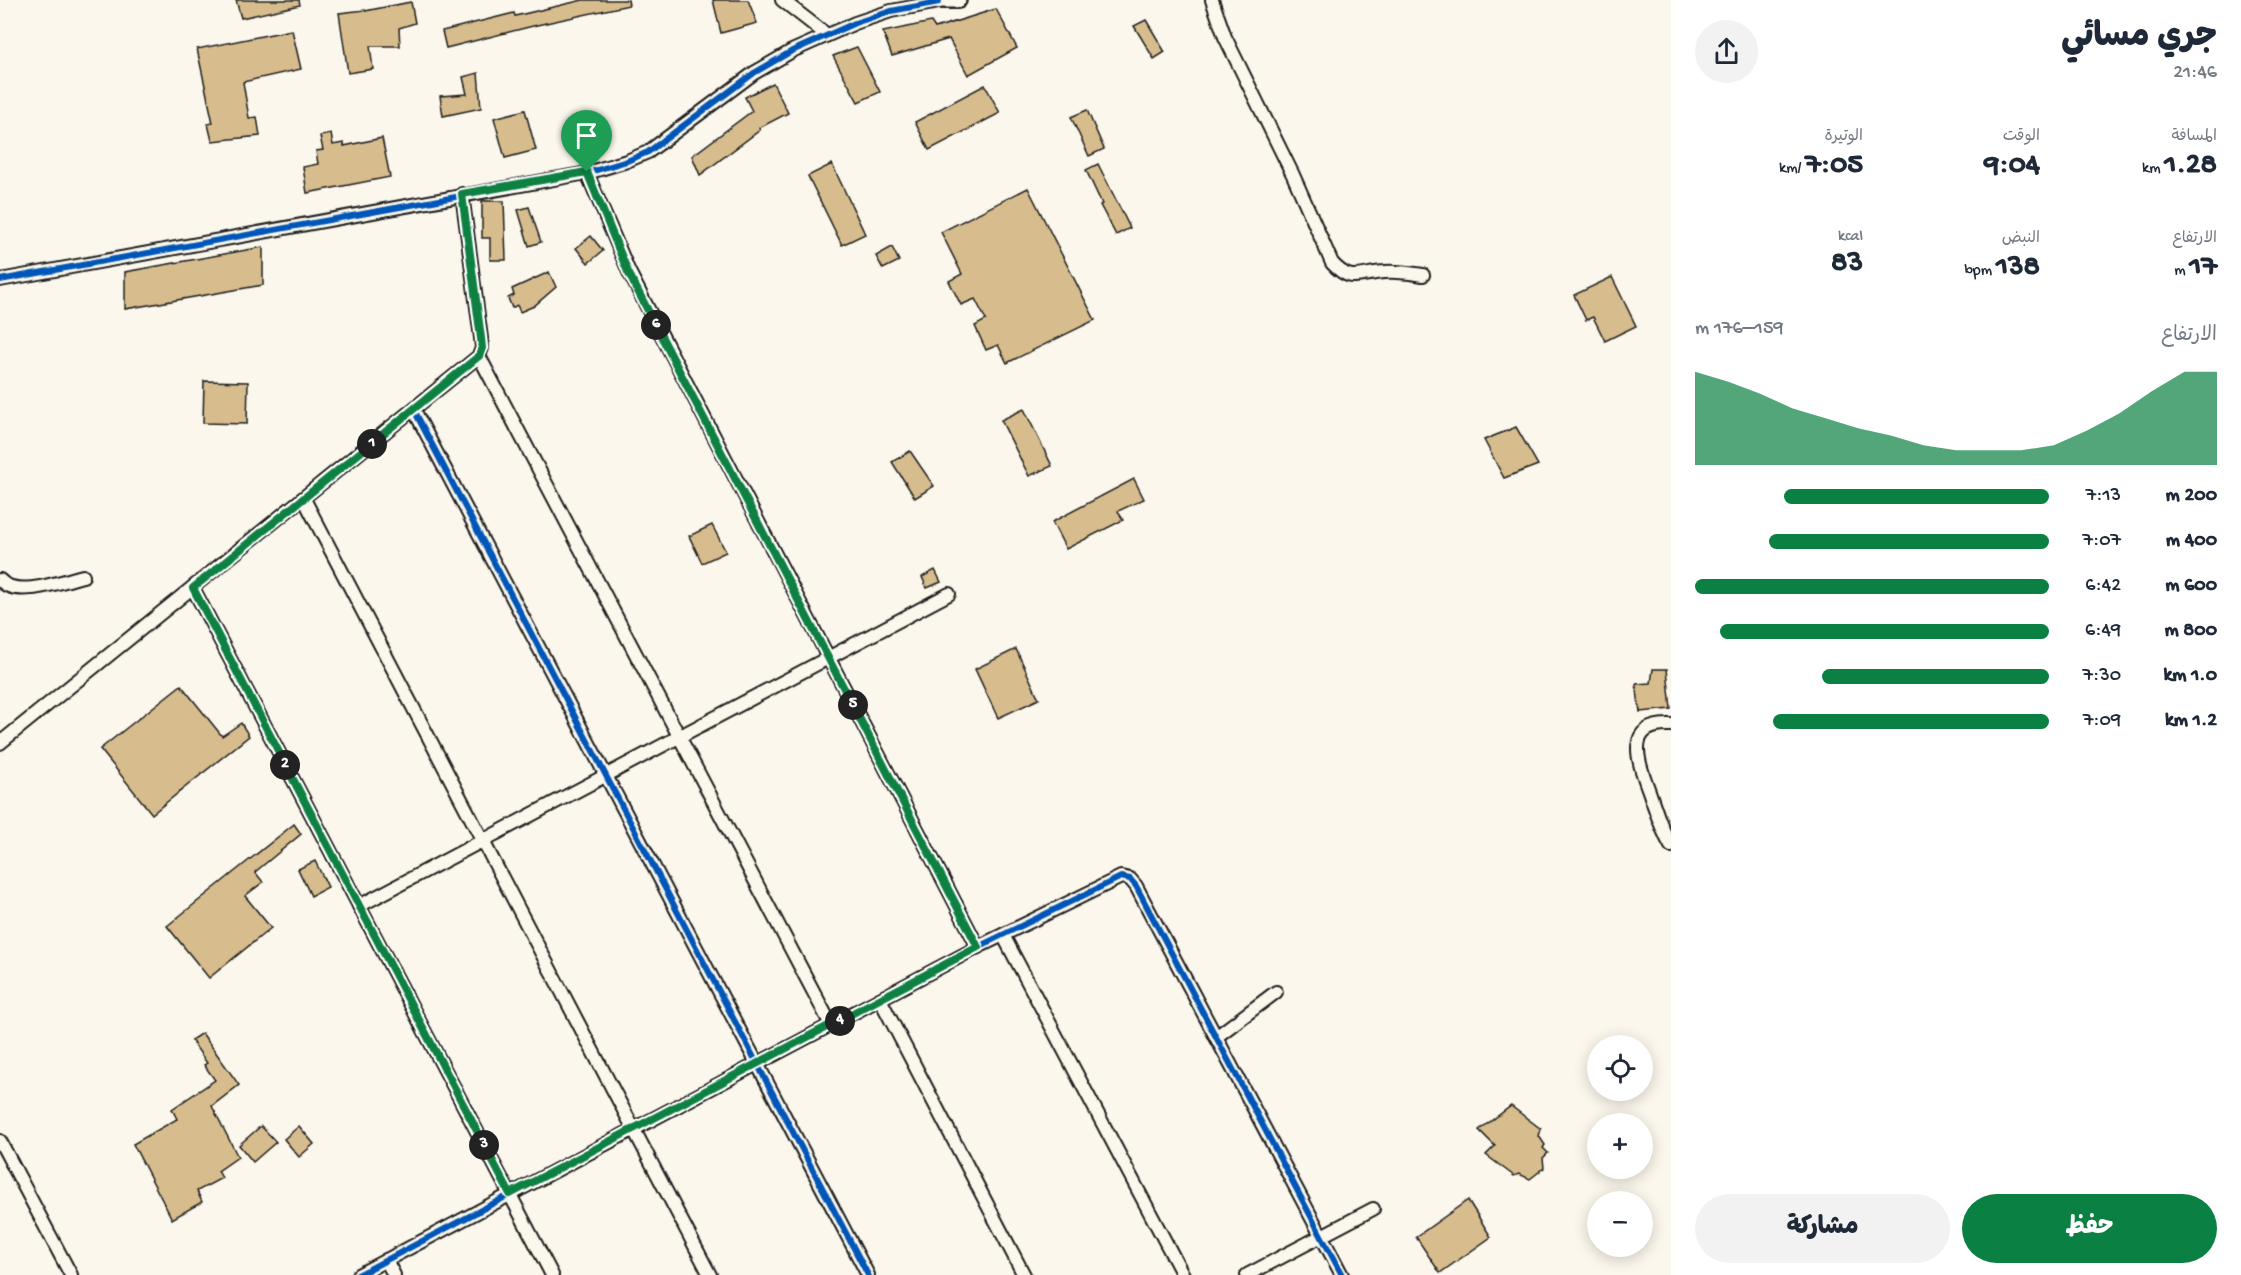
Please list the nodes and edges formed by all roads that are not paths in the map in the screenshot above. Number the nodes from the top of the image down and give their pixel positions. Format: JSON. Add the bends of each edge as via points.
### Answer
{"nodes":[{"id":1,"x":782,"y":0,"type":"edge"},
{"id":2,"x":958,"y":0,"type":"edge"},
{"id":3,"x":1212,"y":0,"type":"edge"},
{"id":4,"x":938,"y":1,"type":"edge"},
{"id":5,"x":827,"y":35,"type":"junction"},
{"id":6,"x":587,"y":172,"type":"junction"},
{"id":7,"x":462,"y":194,"type":"junction"},
{"id":8,"x":1423,"y":275,"type":"dead end"},
{"id":9,"x":0,"y":280,"type":"edge"},
{"id":10,"x":479,"y":356,"type":"junction"},
{"id":11,"x":414,"y":410,"type":"junction"},
{"id":12,"x":304,"y":499,"type":"junction"},
{"id":13,"x":83,"y":576,"type":"dead end"},
{"id":14,"x":0,"y":580,"type":"edge"},
{"id":15,"x":193,"y":588,"type":"junction"},
{"id":16,"x":950,"y":594,"type":"dead end"},
{"id":17,"x":828,"y":658,"type":"junction"},
{"id":18,"x":1671,"y":725,"type":"edge"},
{"id":19,"x":680,"y":736,"type":"junction"},
{"id":20,"x":0,"y":743,"type":"edge"},
{"id":21,"x":606,"y":776,"type":"junction"},
{"id":22,"x":482,"y":841,"type":"junction"},
{"id":23,"x":1671,"y":846,"type":"edge"},
{"id":24,"x":359,"y":906,"type":"junction"},
{"id":25,"x":1003,"y":935,"type":"junction"},
{"id":26,"x":978,"y":947,"type":"junction"},
{"id":27,"x":1276,"y":992,"type":"dead end"},
{"id":28,"x":880,"y":999,"type":"junction"},
{"id":29,"x":831,"y":1025,"type":"junction"},
{"id":30,"x":1216,"y":1037,"type":"junction"},
{"id":31,"x":758,"y":1064,"type":"junction"},
{"id":32,"x":634,"y":1130,"type":"junction"},
{"id":33,"x":0,"y":1141,"type":"edge"},
{"id":34,"x":510,"y":1194,"type":"junction"},
{"id":35,"x":1373,"y":1209,"type":"dead end"},
{"id":36,"x":1322,"y":1236,"type":"junction"},
{"id":37,"x":386,"y":1260,"type":"junction"},
{"id":38,"x":65,"y":1273,"type":"edge"},
{"id":39,"x":358,"y":1275,"type":"edge"},
{"id":40,"x":394,"y":1275,"type":"edge"},
{"id":41,"x":552,"y":1275,"type":"edge"},
{"id":42,"x":710,"y":1275,"type":"edge"},
{"id":43,"x":868,"y":1275,"type":"edge"},
{"id":44,"x":1024,"y":1275,"type":"edge"},
{"id":45,"x":1183,"y":1275,"type":"edge"},
{"id":46,"x":1247,"y":1275,"type":"edge"},
{"id":47,"x":1342,"y":1275,"type":"edge"}],
"edges":[{"from":1,"to":5,"type":"street"},
{"from":2,"to":4,"type":"street"},
{"from":3,"to":8,"type":"street","via":[[1225,37],[1332,263],[1341,273],[1352,277],[1390,272]]},
{"from":4,"to":5,"type":"street","via":[[891,11]]},
{"from":5,"to":6,"type":"street","via":[[754,73],[648,152]]},
{"from":6,"to":7,"type":"street"},
{"from":6,"to":17,"type":"street","via":[[628,272]]},
{"from":7,"to":9,"type":"street"},
{"from":7,"to":10,"type":"street","via":[[481,338]]},
{"from":10,"to":11,"type":"street"},
{"from":10,"to":19,"type":"street"},
{"from":11,"to":12,"type":"street"},
{"from":11,"to":21,"type":"street"},
{"from":12,"to":15,"type":"street"},
{"from":12,"to":22,"type":"street"},
{"from":13,"to":14,"type":"street","via":[[24,590]]},
{"from":15,"to":20,"type":"street"},
{"from":15,"to":24,"type":"street"},
{"from":16,"to":17,"type":"street"},
{"from":17,"to":19,"type":"street"},
{"from":17,"to":26,"type":"street"},
{"from":18,"to":23,"type":"street","via":[[1659,724],[1648,730],[1637,753]]},
{"from":19,"to":21,"type":"street"},
{"from":19,"to":29,"type":"street"},
{"from":21,"to":22,"type":"street"},
{"from":21,"to":31,"type":"street"},
{"from":22,"to":24,"type":"street"},
{"from":22,"to":32,"type":"street"},
{"from":24,"to":34,"type":"street"},
{"from":25,"to":26,"type":"street"},
{"from":25,"to":30,"type":"street","via":[[1116,878],[1130,879]]},
{"from":25,"to":45,"type":"street"},
{"from":26,"to":28,"type":"street"},
{"from":27,"to":30,"type":"street"},
{"from":28,"to":29,"type":"street"},
{"from":28,"to":44,"type":"street"},
{"from":29,"to":31,"type":"street"},
{"from":30,"to":36,"type":"street"},
{"from":31,"to":32,"type":"street"},
{"from":31,"to":43,"type":"street"},
{"from":32,"to":34,"type":"street"},
{"from":32,"to":42,"type":"street"},
{"from":33,"to":38,"type":"street"},
{"from":34,"to":37,"type":"street"},
{"from":34,"to":41,"type":"street"},
{"from":35,"to":36,"type":"street"},
{"from":36,"to":46,"type":"street"},
{"from":36,"to":47,"type":"street"},
{"from":37,"to":39,"type":"street"},
{"from":37,"to":40,"type":"street"}]}
